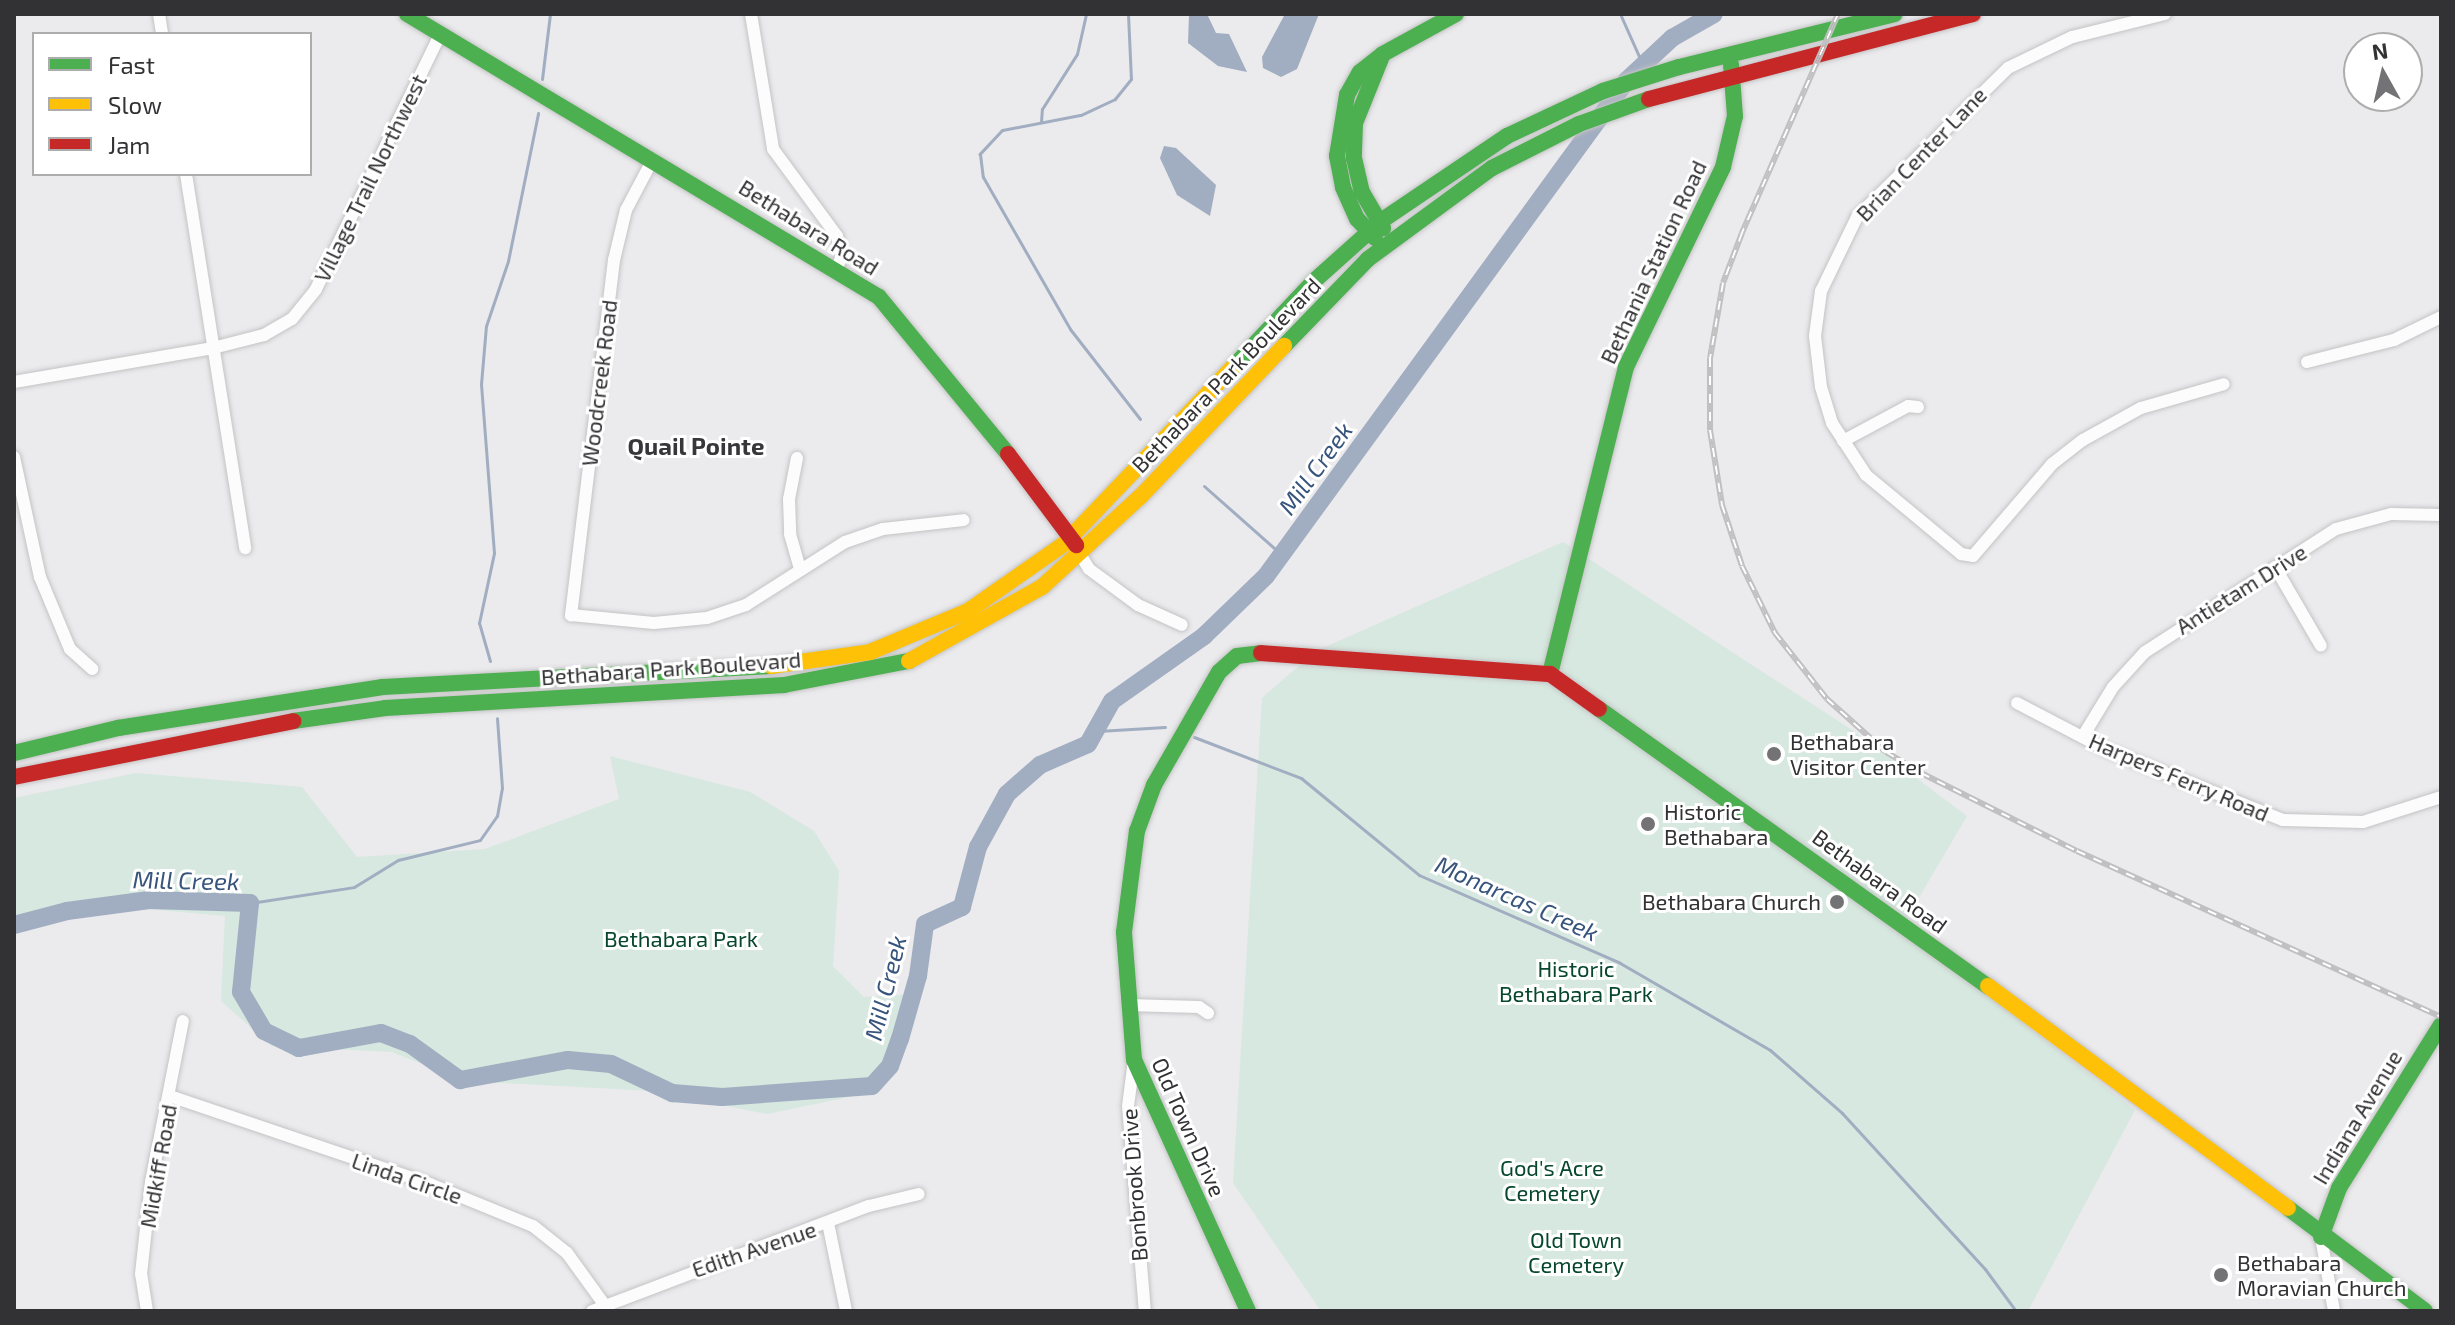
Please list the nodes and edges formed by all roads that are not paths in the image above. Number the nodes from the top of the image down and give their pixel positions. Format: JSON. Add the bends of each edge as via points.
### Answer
{"nodes":[{"id":1,"x":407,"y":14,"type":"edge"},
{"id":2,"x":751,"y":14,"type":"edge"},
{"id":3,"x":1456,"y":14,"type":"edge"},
{"id":4,"x":1895,"y":14,"type":"edge"},
{"id":5,"x":1973,"y":14,"type":"edge"},
{"id":6,"x":2165,"y":14,"type":"edge"},
{"id":7,"x":441,"y":33,"type":"junction"},
{"id":8,"x":1383,"y":54,"type":"junction"},
{"id":9,"x":1729,"y":55,"type":"junction"},
{"id":10,"x":1733,"y":73,"type":"junction"},
{"id":11,"x":653,"y":159,"type":"junction"},
{"id":12,"x":186,"y":176,"type":"edge"},
{"id":13,"x":1381,"y":221,"type":"junction"},
{"id":14,"x":1367,"y":234,"type":"junction"},
{"id":15,"x":1387,"y":243,"type":"junction"},
{"id":16,"x":837,"y":267,"type":"junction"},
{"id":17,"x":2441,"y":317,"type":"edge"},
{"id":18,"x":213,"y":348,"type":"junction"},
{"id":19,"x":2307,"y":362,"type":"dead end"},
{"id":20,"x":14,"y":382,"type":"edge"},
{"id":21,"x":2224,"y":384,"type":"dead end"},
{"id":22,"x":1918,"y":407,"type":"dead end"},
{"id":23,"x":1843,"y":441,"type":"junction"},
{"id":24,"x":14,"y":457,"type":"edge"},
{"id":25,"x":797,"y":458,"type":"dead end"},
{"id":26,"x":2441,"y":515,"type":"edge"},
{"id":27,"x":964,"y":520,"type":"dead end"},
{"id":28,"x":1072,"y":535,"type":"junction"},
{"id":29,"x":245,"y":548,"type":"dead end"},
{"id":30,"x":1080,"y":554,"type":"junction"},
{"id":31,"x":2275,"y":567,"type":"junction"},
{"id":32,"x":800,"y":568,"type":"junction"},
{"id":33,"x":1182,"y":625,"type":"dead end"},
{"id":34,"x":2321,"y":646,"type":"dead end"},
{"id":35,"x":92,"y":669,"type":"dead end"},
{"id":36,"x":1550,"y":674,"type":"junction"},
{"id":37,"x":2017,"y":703,"type":"dead end"},
{"id":38,"x":2083,"y":736,"type":"junction"},
{"id":39,"x":14,"y":753,"type":"edge"},
{"id":40,"x":14,"y":777,"type":"edge"},
{"id":41,"x":2441,"y":797,"type":"edge"},
{"id":42,"x":1128,"y":1005,"type":"junction"},
{"id":43,"x":1208,"y":1013,"type":"dead end"},
{"id":44,"x":183,"y":1021,"type":"dead end"},
{"id":45,"x":2441,"y":1025,"type":"edge"},
{"id":46,"x":1134,"y":1060,"type":"junction"},
{"id":47,"x":170,"y":1096,"type":"junction"},
{"id":48,"x":919,"y":1194,"type":"dead end"},
{"id":49,"x":828,"y":1223,"type":"junction"},
{"id":50,"x":2321,"y":1237,"type":"junction"},
{"id":51,"x":608,"y":1308,"type":"edge"},
{"id":52,"x":147,"y":1311,"type":"edge"},
{"id":53,"x":592,"y":1311,"type":"edge"},
{"id":54,"x":846,"y":1311,"type":"edge"},
{"id":55,"x":1145,"y":1311,"type":"edge"},
{"id":56,"x":1248,"y":1311,"type":"edge"},
{"id":57,"x":2334,"y":1311,"type":"edge"},
{"id":58,"x":2425,"y":1311,"type":"edge"}],
"edges":[{"from":1,"to":7,"type":"street","name":"Bethabara Road"},
{"from":2,"to":16,"type":"street","via":[[773,149],[837,236],[842,256]]},
{"from":3,"to":8,"type":"street"},
{"from":4,"to":9,"type":"street","name":"Bethabara Park Boulevard"},
{"from":5,"to":10,"type":"street","name":"Bethabara Park Boulevard"},
{"from":6,"to":23,"type":"street","name":"Brian Center Lane","via":[[2072,37],[2008,68],[1857,217],[1821,291],[1815,336],[1821,387]]},
{"from":7,"to":11,"type":"street","name":"Bethabara Road"},
{"from":7,"to":18,"type":"street","name":"Village Trail Northwest","via":[[316,289],[292,319],[264,335]]},
{"from":8,"to":13,"type":"street","via":[[1355,123],[1354,158],[1362,192]]},
{"from":8,"to":14,"type":"street","via":[[1360,72],[1340,121],[1343,187]]},
{"from":9,"to":10,"type":"street","name":"Bethania Station Road"},
{"from":9,"to":13,"type":"street","name":"Bethabara Park Boulevard","via":[[1603,91],[1536,122],[1450,171]]},
{"from":10,"to":15,"type":"street","name":"Bethabara Park Boulevard","via":[[1609,111],[1516,155]]},
{"from":10,"to":36,"type":"street","name":"Bethania Station Road","via":[[1735,116],[1723,167],[1626,367]]},
{"from":11,"to":16,"type":"street","name":"Bethabara Road"},
{"from":11,"to":32,"type":"street","name":"Woodcreek Road","via":[[626,210],[614,260],[571,615],[654,623],[707,618],[746,605]]},
{"from":12,"to":18,"type":"street"},
{"from":13,"to":14,"type":"street","name":"Bethabara Park Boulevard"},
{"from":13,"to":15,"type":"street"},
{"from":14,"to":15,"type":"street"},
{"from":14,"to":28,"type":"street","name":"Bethabara Park Boulevard","via":[[1314,281]]},
{"from":15,"to":30,"type":"street","name":"Bethabara Park Boulevard"},
{"from":16,"to":28,"type":"street","name":"Bethabara Road","via":[[907,325],[995,444]]},
{"from":17,"to":19,"type":"street","via":[[2394,340]]},
{"from":18,"to":20,"type":"street","name":"Village Trail Northwest"},
{"from":18,"to":29,"type":"street"},
{"from":21,"to":23,"type":"street","name":"Brian Center Lane","via":[[2141,408],[2093,434],[2052,464],[1973,556],[1961,554],[1877,485]]},
{"from":22,"to":23,"type":"street","via":[[1908,406]]},
{"from":24,"to":35,"type":"street","via":[[40,577],[70,649]]},
{"from":25,"to":32,"type":"street","via":[[789,499],[790,534]]},
{"from":26,"to":31,"type":"street","name":"Antietam Drive","via":[[2391,514],[2336,529]]},
{"from":27,"to":32,"type":"street","via":[[883,529],[845,542]]},
{"from":28,"to":30,"type":"street","name":"Bethabara Road"},
{"from":28,"to":39,"type":"street","name":"Bethabara Park Boulevard","via":[[1031,571],[968,611],[870,652],[782,665],[383,687],[245,705]]},
{"from":30,"to":33,"type":"street","name":"Bethabara Road","via":[[1089,569],[1138,605]]},
{"from":30,"to":40,"type":"street","name":"Bethabara Park Boulevard","via":[[1042,587],[977,627],[917,658],[875,671],[784,685],[385,708],[249,727]]},
{"from":31,"to":34,"type":"street"},
{"from":31,"to":38,"type":"street","name":"Antietam Drive","via":[[2145,652],[2113,687]]},
{"from":36,"to":42,"type":"street","name":"Old Town Drive","via":[[1246,652],[1219,672],[1145,807],[1124,932]]},
{"from":36,"to":50,"type":"street","name":"Bethabara Road","via":[[2049,1029]]},
{"from":37,"to":38,"type":"street","name":"Harpers Ferry Road"},
{"from":38,"to":41,"type":"street","name":"Harpers Ferry Road","via":[[2283,820],[2363,822]]},
{"from":42,"to":43,"type":"street","via":[[1199,1007]]},
{"from":42,"to":46,"type":"street","name":"Old Town Drive"},
{"from":44,"to":47,"type":"street","name":"Midkiff Road"},
{"from":45,"to":50,"type":"street","name":"Indiana Avenue","via":[[2339,1188]]},
{"from":46,"to":55,"type":"street","name":"Bonbrook Drive","via":[[1128,1106]]},
{"from":46,"to":56,"type":"street","name":"Old Town Drive"},
{"from":47,"to":51,"type":"street","name":"Linda Circle","via":[[441,1188],[533,1226],[567,1253]]},
{"from":47,"to":52,"type":"street","name":"Midkiff Road","via":[[151,1182],[143,1259]]},
{"from":48,"to":49,"type":"street","name":"Edith Avenue","via":[[895,1197]]},
{"from":49,"to":51,"type":"street","name":"Edith Avenue"},
{"from":49,"to":54,"type":"street"},
{"from":50,"to":57,"type":"street"},
{"from":50,"to":58,"type":"street","name":"Bethabara Road"},
{"from":51,"to":53,"type":"street","name":"Edith Avenue"}]}
